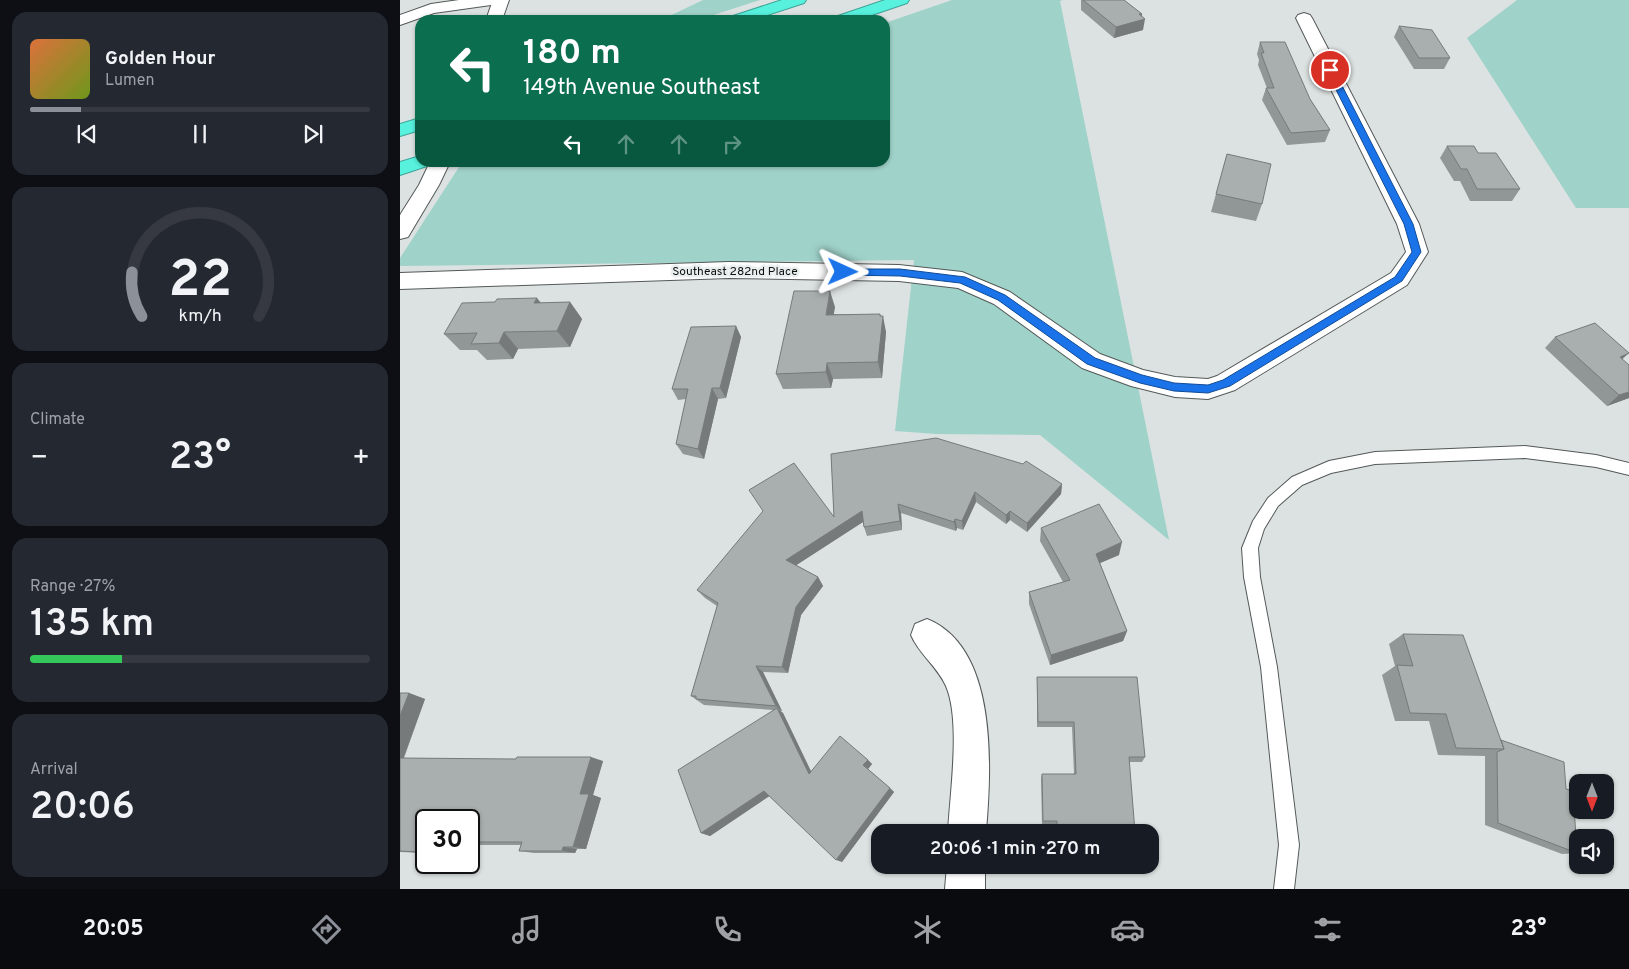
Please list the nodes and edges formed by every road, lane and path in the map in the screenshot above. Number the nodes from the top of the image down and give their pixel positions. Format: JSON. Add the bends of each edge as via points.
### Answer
{"nodes":[{"id":1,"x":491,"y":0,"type":"edge"},
{"id":2,"x":501,"y":0,"type":"edge"},
{"id":3,"x":798,"y":0,"type":"edge"},
{"id":4,"x":901,"y":0,"type":"edge"},
{"id":5,"x":415,"y":15,"type":"edge"},
{"id":6,"x":416,"y":15,"type":"edge"},
{"id":7,"x":496,"y":15,"type":"edge"},
{"id":8,"x":752,"y":15,"type":"edge"},
{"id":9,"x":856,"y":15,"type":"edge"},
{"id":10,"x":1304,"y":18,"type":"dead end"},
{"id":11,"x":400,"y":20,"type":"edge"},
{"id":12,"x":415,"y":126,"type":"edge"},
{"id":13,"x":400,"y":130,"type":"edge"},
{"id":14,"x":415,"y":164,"type":"edge"},
{"id":15,"x":438,"y":167,"type":"edge"},
{"id":16,"x":400,"y":169,"type":"edge"},
{"id":17,"x":400,"y":232,"type":"edge"},
{"id":18,"x":400,"y":280,"type":"edge"},
{"id":19,"x":1629,"y":469,"type":"edge"},
{"id":20,"x":927,"y":635,"type":"dead end"},
{"id":21,"x":967,"y":824,"type":"edge"},
{"id":22,"x":966,"y":874,"type":"edge"},
{"id":23,"x":965,"y":889,"type":"edge"},
{"id":24,"x":1284,"y":889,"type":"edge"}],
"edges":[{"from":1,"to":6,"type":"street"},
{"from":2,"to":7,"type":"street"},
{"from":3,"to":8,"type":"highway"},
{"from":4,"to":9,"type":"highway"},
{"from":5,"to":11,"type":"street"},
{"from":10,"to":18,"type":"street","name":"Southeast 282nd Place","via":[[1408,224],[1417,252],[1398,279],[1226,383],[1208,389],[1174,387],[1140,379],[1091,361],[1002,298],[962,280],[900,273],[729,270]]},
{"from":12,"to":13,"type":"highway"},
{"from":14,"to":16,"type":"highway"},
{"from":15,"to":17,"type":"street"},
{"from":19,"to":24,"type":"lane","via":[[1596,461],[1525,452],[1376,458],[1329,467],[1297,480],[1273,502],[1258,526],[1250,548],[1252,577],[1269,667],[1288,844]]},
{"from":20,"to":21,"type":"street","via":[[955,667],[969,706]]},
{"from":22,"to":23,"type":"street"}]}
